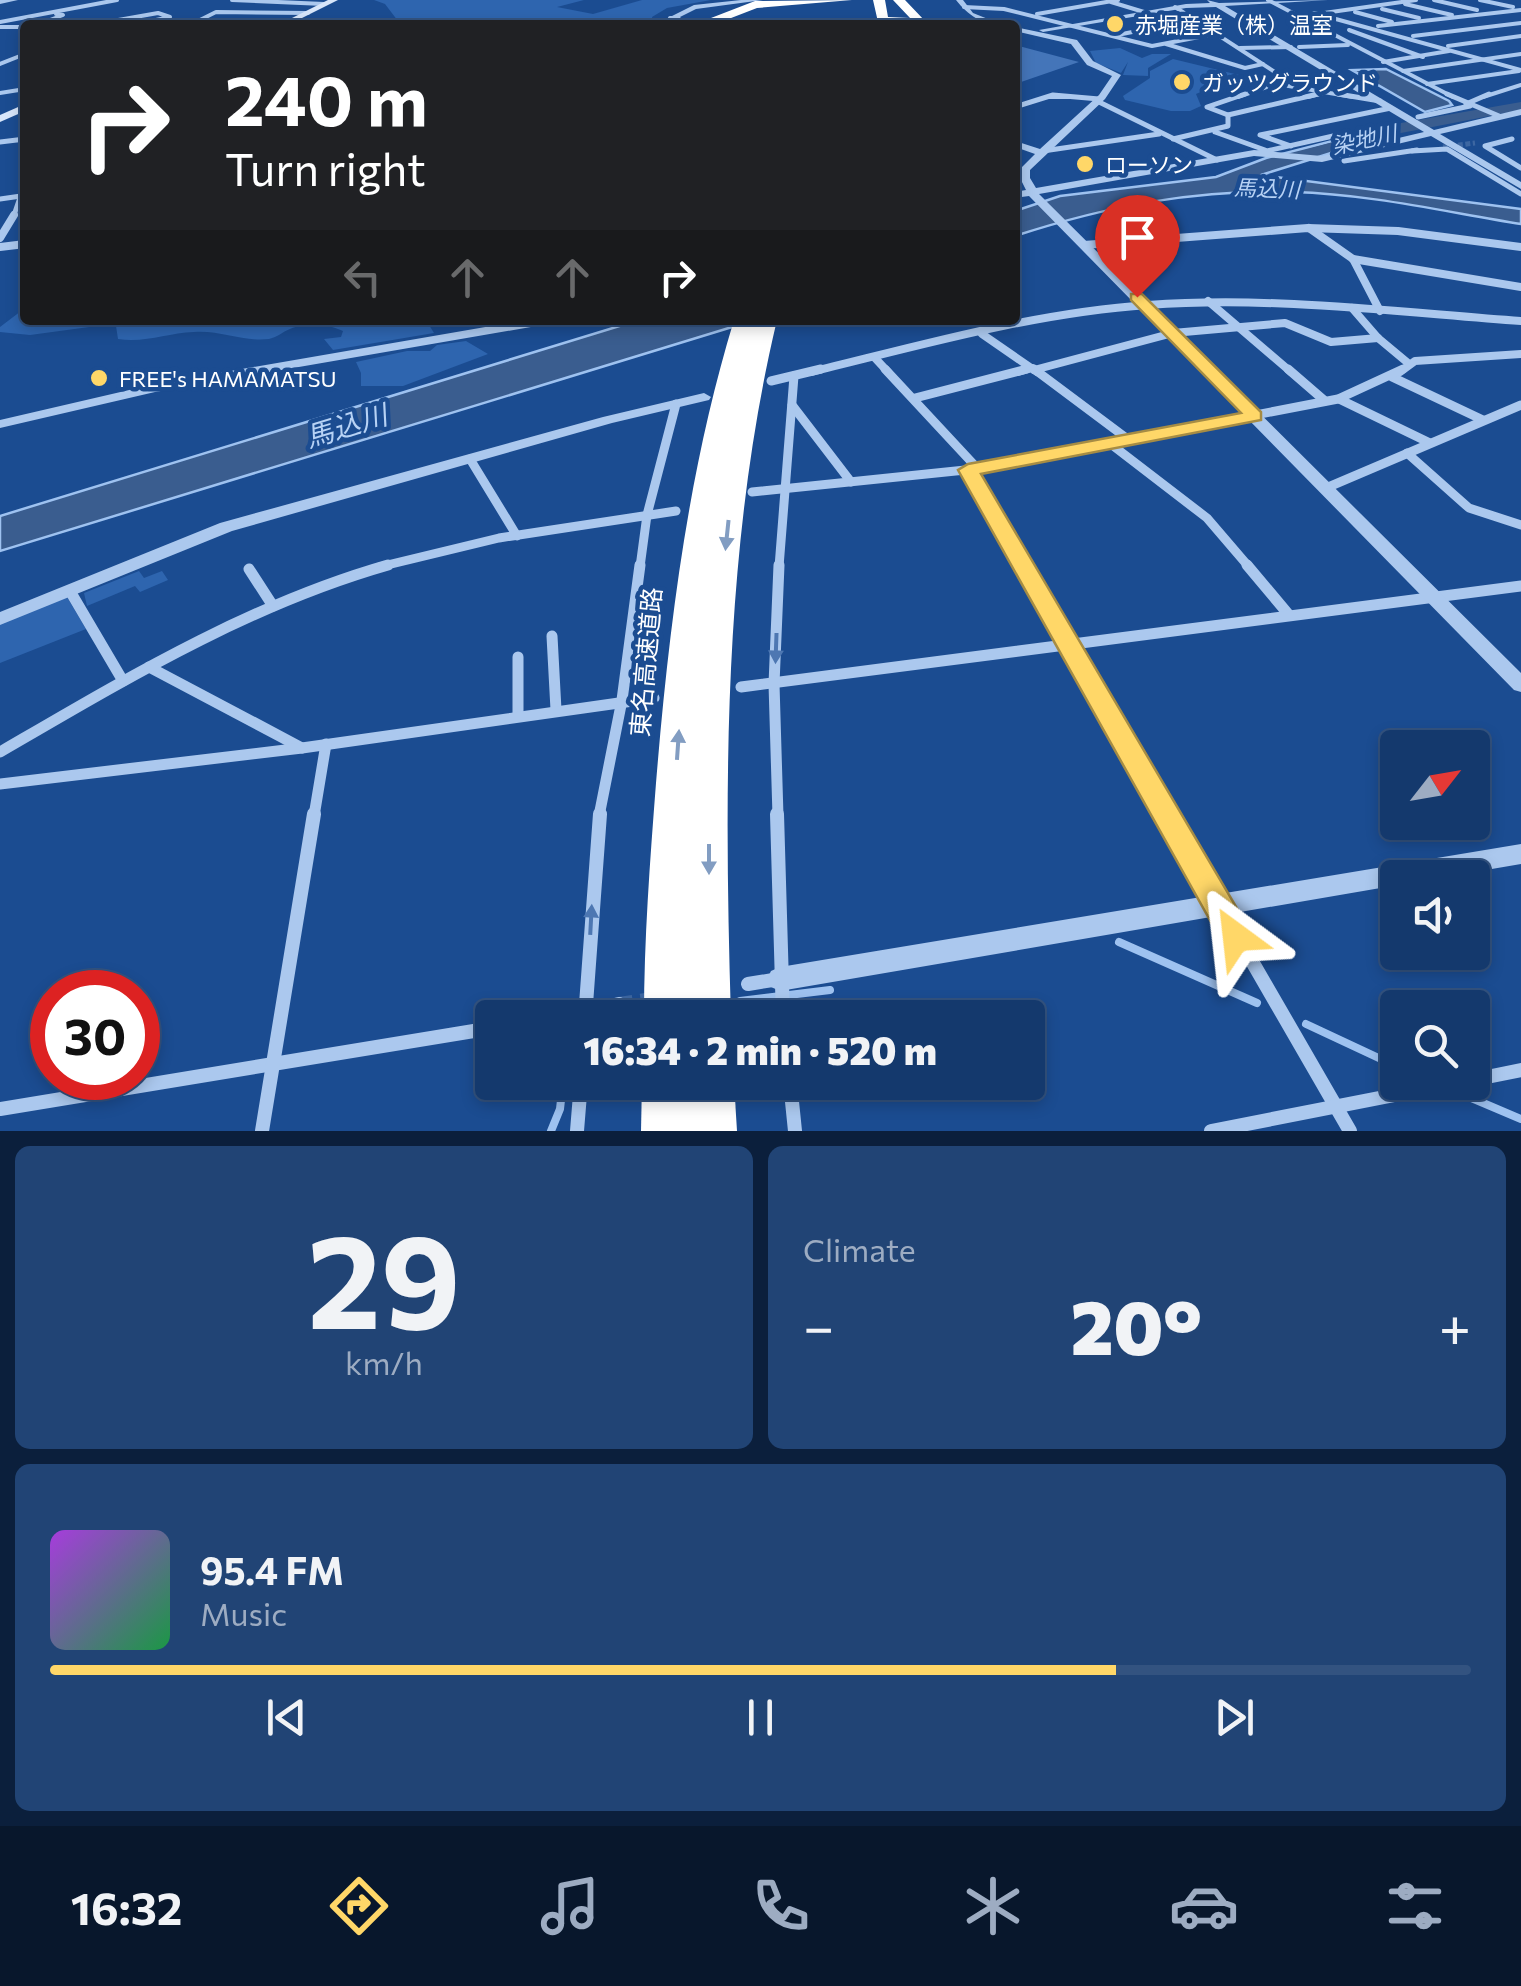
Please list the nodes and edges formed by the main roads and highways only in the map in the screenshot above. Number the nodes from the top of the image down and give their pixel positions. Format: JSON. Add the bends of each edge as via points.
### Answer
{"nodes":[{"id":1,"x":846,"y":0,"type":"edge"},
{"id":2,"x":858,"y":0,"type":"edge"},
{"id":3,"x":869,"y":0,"type":"edge"},
{"id":4,"x":899,"y":0,"type":"edge"},
{"id":5,"x":329,"y":2,"type":"edge"},
{"id":6,"x":825,"y":6,"type":"dead end"},
{"id":7,"x":293,"y":20,"type":"edge"},
{"id":8,"x":716,"y":20,"type":"edge"},
{"id":9,"x":724,"y":20,"type":"edge"},
{"id":10,"x":918,"y":20,"type":"edge"},
{"id":11,"x":752,"y":330,"type":"edge"},
{"id":12,"x":667,"y":1000,"type":"edge"},
{"id":13,"x":710,"y":1000,"type":"edge"},
{"id":14,"x":665,"y":1100,"type":"edge"},
{"id":15,"x":711,"y":1100,"type":"edge"},
{"id":16,"x":665,"y":1131,"type":"edge"},
{"id":17,"x":712,"y":1131,"type":"edge"}],
"edges":[{"from":1,"to":8,"type":"highway","via":[[755,5]]},
{"from":2,"to":3,"type":"highway","via":[[861,14]]},
{"from":4,"to":10,"type":"highway"},
{"from":5,"to":7,"type":"main road"},
{"from":6,"to":9,"type":"highway","via":[[803,3]]},
{"from":12,"to":11,"type":"highway","name":"東名高速道路","one_way":true,"via":[[690,606],[714,440]]},
{"from":11,"to":13,"type":"highway","name":"東名高速道路","one_way":true,"via":[[720,607],[709,840]]},
{"from":14,"to":16,"type":"highway"},
{"from":15,"to":17,"type":"highway"}]}
